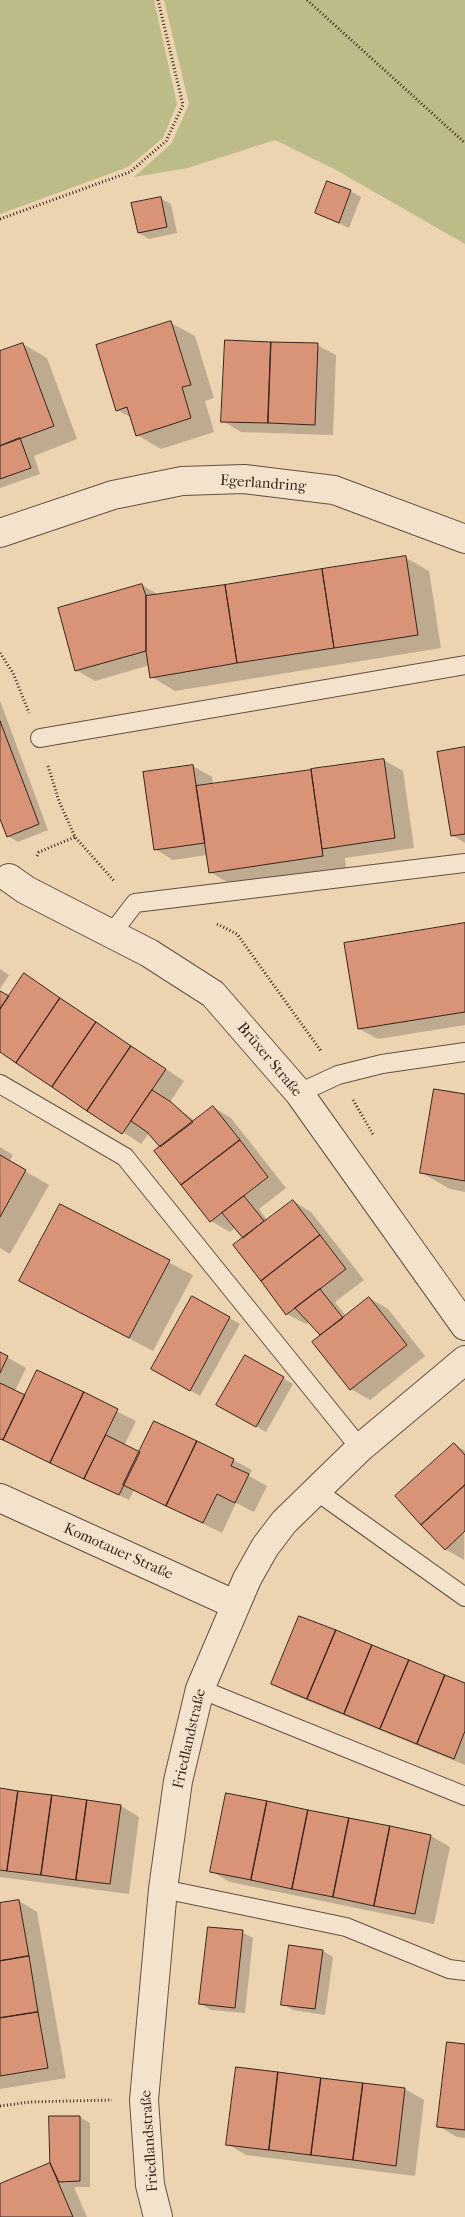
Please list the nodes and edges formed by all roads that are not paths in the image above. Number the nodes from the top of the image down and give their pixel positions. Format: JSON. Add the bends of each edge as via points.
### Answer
{"nodes":[{"id":1,"x":0,"y":533,"type":"edge"},
{"id":2,"x":465,"y":539,"type":"edge"},
{"id":3,"x":465,"y":665,"type":"edge"},
{"id":4,"x":40,"y":738,"type":"road end"},
{"id":5,"x":465,"y":864,"type":"edge"},
{"id":6,"x":12,"y":883,"type":"edge"},
{"id":7,"x":112,"y":933,"type":"junction"},
{"id":8,"x":465,"y":1052,"type":"edge"},
{"id":9,"x":0,"y":1084,"type":"edge"},
{"id":10,"x":299,"y":1093,"type":"junction"},
{"id":11,"x":465,"y":1326,"type":"edge"},
{"id":12,"x":465,"y":1360,"type":"edge"},
{"id":13,"x":360,"y":1448,"type":"junction"},
{"id":14,"x":315,"y":1490,"type":"junction"},
{"id":15,"x":0,"y":1498,"type":"edge"},
{"id":16,"x":465,"y":1597,"type":"edge"},
{"id":17,"x":236,"y":1605,"type":"junction"},
{"id":18,"x":200,"y":1689,"type":"junction"},
{"id":19,"x":465,"y":1796,"type":"edge"},
{"id":20,"x":163,"y":1889,"type":"junction"},
{"id":21,"x":465,"y":1971,"type":"edge"},
{"id":22,"x":158,"y":2217,"type":"edge"}],
"edges":[{"from":1,"to":2,"type":"street","name":"Egerlandring","via":[[113,495],[182,481],[244,479],[334,490]]},
{"from":3,"to":4,"type":"lane"},
{"from":5,"to":7,"type":"lane","via":[[134,903]]},
{"from":6,"to":7,"type":"street","name":"Brüxer Straße"},
{"from":7,"to":10,"type":"street","name":"Brüxer Straße","via":[[213,994]]},
{"from":8,"to":10,"type":"lane","via":[[338,1074]]},
{"from":9,"to":13,"type":"lane","via":[[125,1157]]},
{"from":10,"to":11,"type":"street","name":"Brüxer Straße"},
{"from":12,"to":13,"type":"street","name":"Friedlandstraße"},
{"from":13,"to":14,"type":"street","name":"Friedlandstraße"},
{"from":14,"to":16,"type":"lane"},
{"from":14,"to":17,"type":"street","name":"Friedlandstraße","via":[[265,1547]]},
{"from":15,"to":17,"type":"street","name":"Komotauer Straße"},
{"from":17,"to":18,"type":"street","name":"Friedlandstraße"},
{"from":18,"to":19,"type":"lane"},
{"from":18,"to":20,"type":"street","name":"Friedlandstraße","via":[[178,1780]]},
{"from":20,"to":21,"type":"lane","via":[[346,1927],[449,1969]]},
{"from":20,"to":22,"type":"street","name":"Friedlandstraße","via":[[144,2100],[150,2185]]}]}
